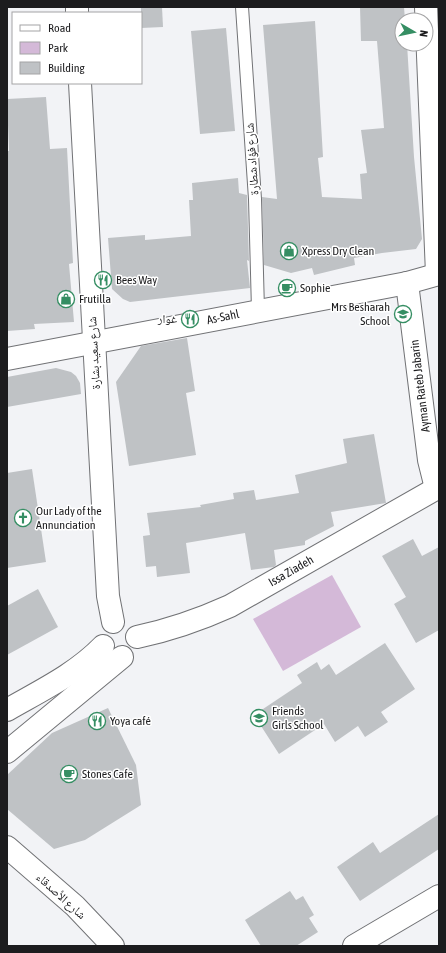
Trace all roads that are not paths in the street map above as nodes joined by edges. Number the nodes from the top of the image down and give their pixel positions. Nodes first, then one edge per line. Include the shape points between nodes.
1 (242, 7) edge
2 (426, 7) edge
3 (80, 84) edge
4 (438, 274) edge
5 (408, 283) junction
6 (258, 310) junction
7 (93, 344) junction
8 (7, 360) edge
9 (438, 487) edge
10 (113, 622) junction
11 (136, 636) junction
12 (103, 646) junction
13 (122, 657) junction
14 (7, 710) edge
15 (7, 752) edge
16 (7, 848) edge
17 (439, 896) edge
18 (113, 946) edge
19 (354, 946) edge

1 - 6 lane, شارع فؤاد شطارة via 255,205
2 - 4 street
3 - 7 street, شارع سعيد بشارة
4 - 5 street, As-Sahl
5 - 6 street, As-Sahl
5 - 9 street, Ayman Rateb Jabarin via 429,460
6 - 7 street, As-Sahl
7 - 8 street, As-Sahl
7 - 10 street, شارع سعيد بشارة via 108,596
9 - 11 street, Issa Ziadeh via 230,606 176,628
10 - 11 street via 125,622 130,625
10 - 12 street via 104,630
11 - 13 street via 137,641 132,651
12 - 13 street via 111,654
12 - 14 street via 91,658 53,684
13 - 15 street
16 - 18 street, شارع الأصدقاء via 75,906
17 - 19 street

